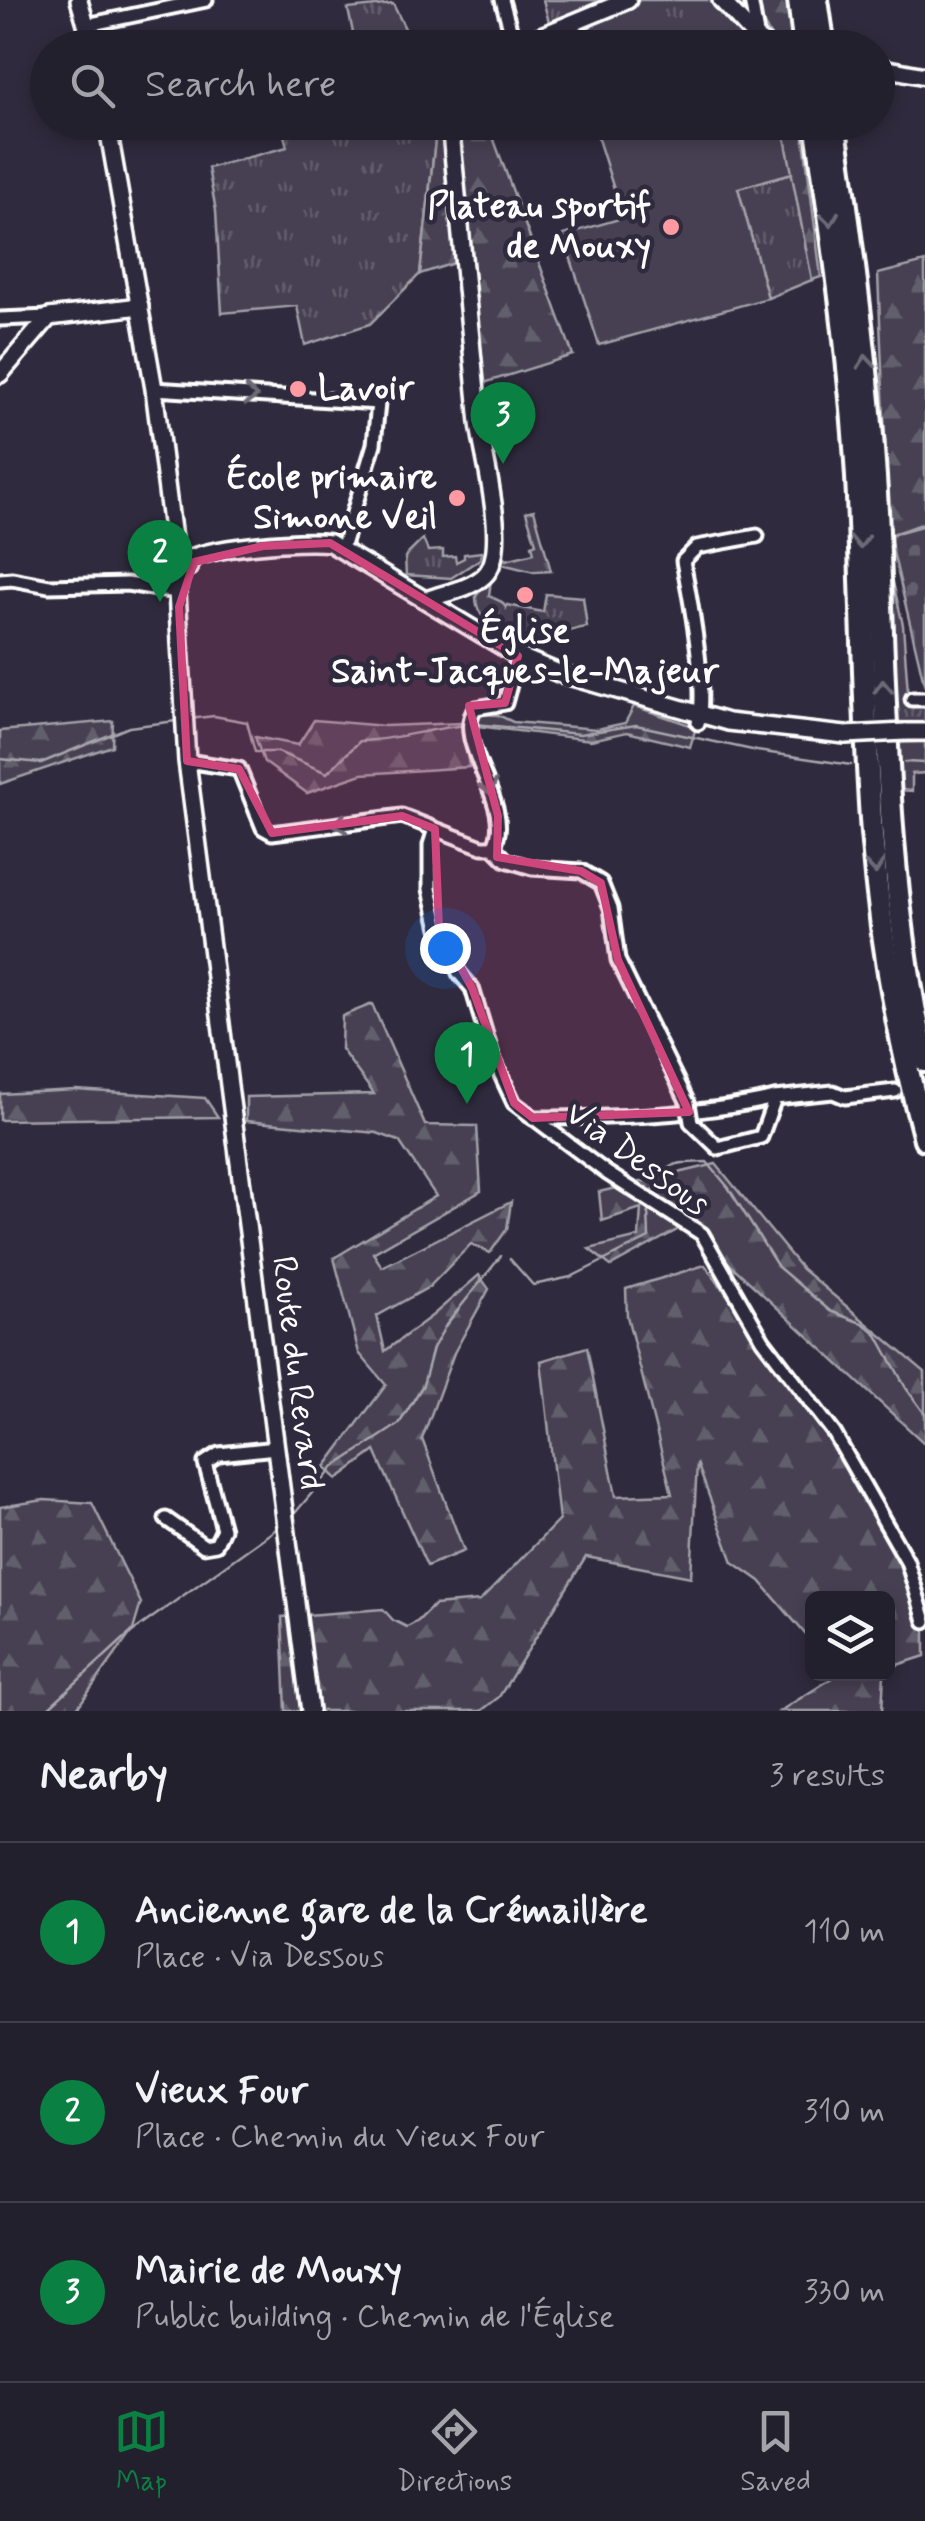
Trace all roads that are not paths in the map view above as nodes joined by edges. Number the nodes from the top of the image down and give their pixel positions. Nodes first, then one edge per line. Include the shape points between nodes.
1 (79, 0) edge
2 (206, 0) edge
3 (502, 0) edge
4 (628, 0) edge
5 (721, 0) edge
6 (751, 0) edge
7 (799, 0) edge
8 (818, 0) edge
9 (87, 25) junction
10 (88, 30) edge
11 (510, 30) edge
12 (555, 30) edge
13 (751, 30) edge
14 (761, 30) edge
15 (803, 30) edge
16 (822, 30) edge
17 (895, 70) edge
18 (925, 76) edge
19 (111, 140) edge
20 (452, 140) edge
21 (818, 140) edge
22 (837, 140) edge
23 (140, 306) junction
24 (49, 317) junction
25 (0, 319) edge
26 (0, 374) edge
27 (154, 389) junction
28 (757, 536) dead end
29 (342, 548) junction
30 (186, 564) junction
31 (6, 580) edge
32 (178, 600) junction
33 (426, 600) junction
34 (518, 656) junction
35 (699, 719) junction
36 (925, 732) edge
37 (187, 761) junction
38 (435, 829) junction
39 (493, 847) junction
40 (925, 1061) edge
41 (895, 1091) dead end
42 (775, 1098) junction
43 (533, 1118) junction
44 (925, 1139) edge
45 (276, 1448) junction
46 (166, 1520) dead end
47 (925, 1621) edge
48 (310, 1711) edge

1 - 9 main road
2 - 9 street
3 - 11 street
4 - 12 main road
5 - 13 main road
6 - 14 street
7 - 15 highway
8 - 16 highway
9 - 10 main road
17 - 18 main road
19 - 23 main road
20 - 33 main road via 496,558 477,581
21 -> 44 highway via 853,413 875,867 890,978
40 -> 22 highway via 895,883 871,421
23 - 24 main road
23 - 27 main road
24 - 25 street
24 - 26 main road
27 -> 29 street via 378,402 374,444
27 - 30 main road via 174,546
28 - 35 street via 697,547 683,561
29 - 30 main road via 304,542 206,554
29 - 33 main road
30 - 32 main road, Route du Revard
31 - 32 street via 127,584
32 - 37 main road, Route du Revard
33 - 34 main road
34 - 35 main road
34 -> 39 street via 505,703 481,706 470,721 498,816
35 - 36 main road, bridge via 845,734
38 -> 37 street via 402,816 272,833 263,828 238,769
37 - 45 main road, Route du Revard via 220,935 224,1043
38 - 39 street
38 - 43 street, Via Dessous via 430,889 439,928 472,988 514,1103
39 - 42 street, bridge via 506,860 581,871 601,883 618,960 688,1104 690,1122 718,1148 761,1137
41 - 42 street
42 - 43 street via 652,1115
43 - 47 street, Via Dessous via 702,1234 764,1340 834,1433 908,1561
45 - 46 street via 218,1454 206,1462 223,1529 216,1544 204,1546
45 - 48 main road, Route du Revard

